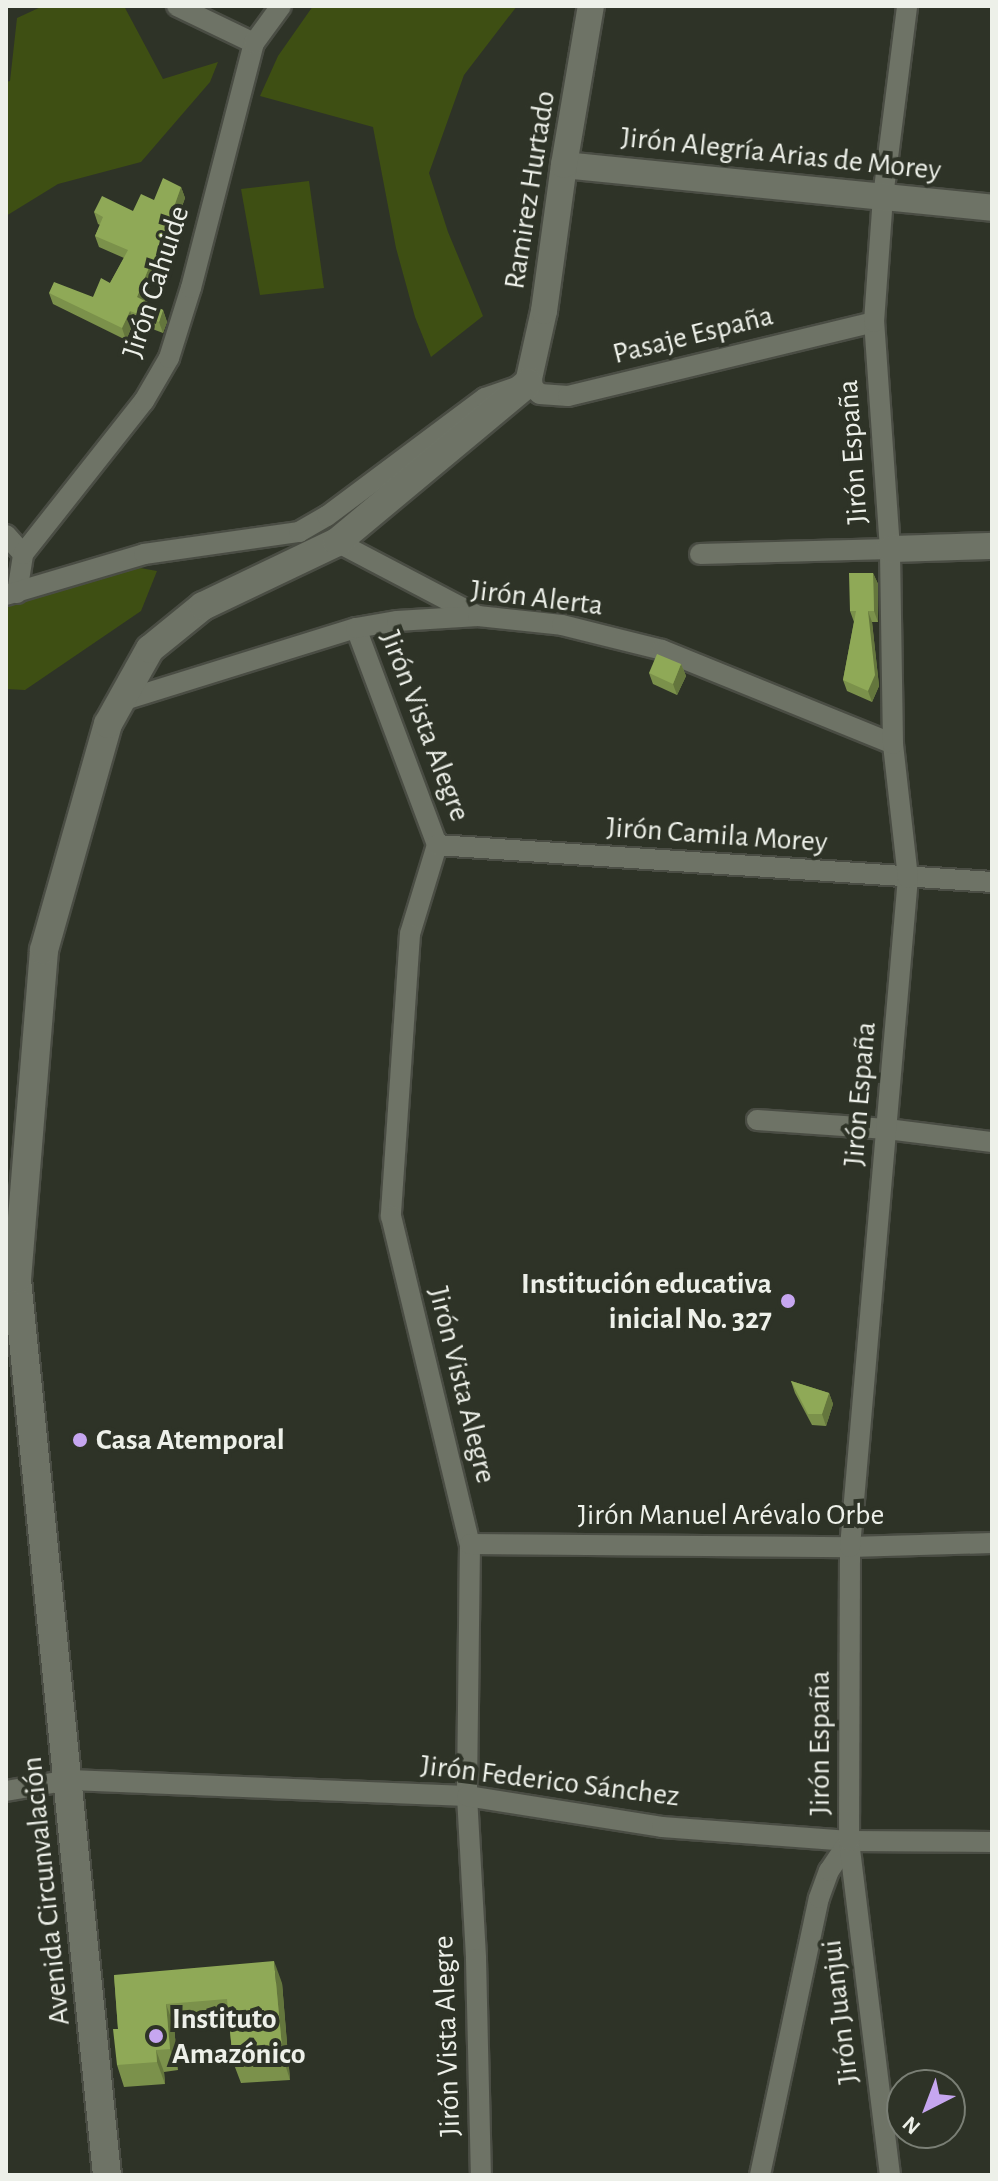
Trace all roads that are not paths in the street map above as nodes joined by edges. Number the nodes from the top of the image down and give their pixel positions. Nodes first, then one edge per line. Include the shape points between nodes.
1 (177, 6) edge
2 (281, 6) edge
3 (591, 6) edge
4 (907, 6) edge
5 (254, 43) junction
6 (564, 165) junction
7 (883, 197) junction
8 (992, 208) edge
9 (874, 322) junction
10 (528, 383) junction
11 (6, 535) edge
12 (337, 542) junction
13 (992, 546) edge
14 (890, 549) junction
15 (23, 554) junction
16 (700, 554) dead end
17 (11, 594) edge
18 (478, 616) junction
19 (356, 628) junction
20 (118, 702) junction
21 (893, 744) junction
22 (437, 845) junction
23 (908, 878) junction
24 (992, 882) edge
25 (757, 1120) dead end
26 (887, 1129) junction
27 (992, 1142) edge
28 (992, 1543) edge
29 (470, 1544) junction
30 (850, 1547) junction
31 (70, 1780) junction
32 (6, 1791) edge
33 (467, 1796) junction
34 (849, 1841) junction
35 (992, 1842) edge
36 (107, 2175) edge
37 (481, 2175) edge
38 (760, 2175) edge
39 (890, 2175) edge

1 - 5 street
2 - 5 street, Jirón Cahuide
3 - 6 street, Ramirez Hurtado
4 - 7 street, Jirón España
5 - 15 street, Jirón Cahuide via 169,358 144,401
6 - 7 street, Jirón Alegría Arias de Morey
6 - 10 street, Ramirez Hurtado via 544,311
7 - 8 street, Jirón Alegría Arias de Morey
7 - 9 street, Jirón España
9 - 10 street, Pasaje España via 568,396 540,394
9 - 14 street, Jirón España
10 - 12 main road, Avenida Circunvalación
10 - 17 street via 485,398 299,532 144,554
11 - 15 street
12 - 18 street, Jirón Vista Alegre
12 - 20 main road, Avenida Circunvalación via 203,606 150,649
13 - 14 street
14 - 16 street
14 - 21 street, Jirón España
15 - 17 street, Jirón Cahuide
18 - 19 street, Jirón Alerta
18 - 21 street, Jirón Alerta via 562,625 662,650
19 - 20 street, Jirón Alerta
19 - 22 street, Jirón Vista Alegre
20 - 31 main road, Avenida Circunvalación via 44,950 17,1279
21 - 23 street, Jirón España
22 - 23 street, Jirón Camila Morey
22 - 29 street, Jirón Vista Alegre via 410,934 391,1216
23 - 24 street, Jirón Camila Morey
23 - 26 street, Jirón España
25 - 26 street
26 - 27 street
26 - 30 street, Jirón España
28 - 30 street, Jirón Manuel Arévalo Orbe
29 - 30 street, Jirón Manuel Arévalo Orbe
29 - 33 street, Jirón Vista Alegre
30 - 34 street, Jirón España
31 - 32 street, Jirón Federico Sánchez
31 - 33 street, Jirón Federico Sánchez
31 - 36 main road, Avenida Circunvalación
33 - 34 street, Jirón Federico Sánchez via 662,1827
33 - 37 street, Jirón Vista Alegre
34 - 35 street, Jirón Federico Sánchez
34 - 38 street, Jirón España via 819,1898
34 - 39 street, Jirón Juanjui

